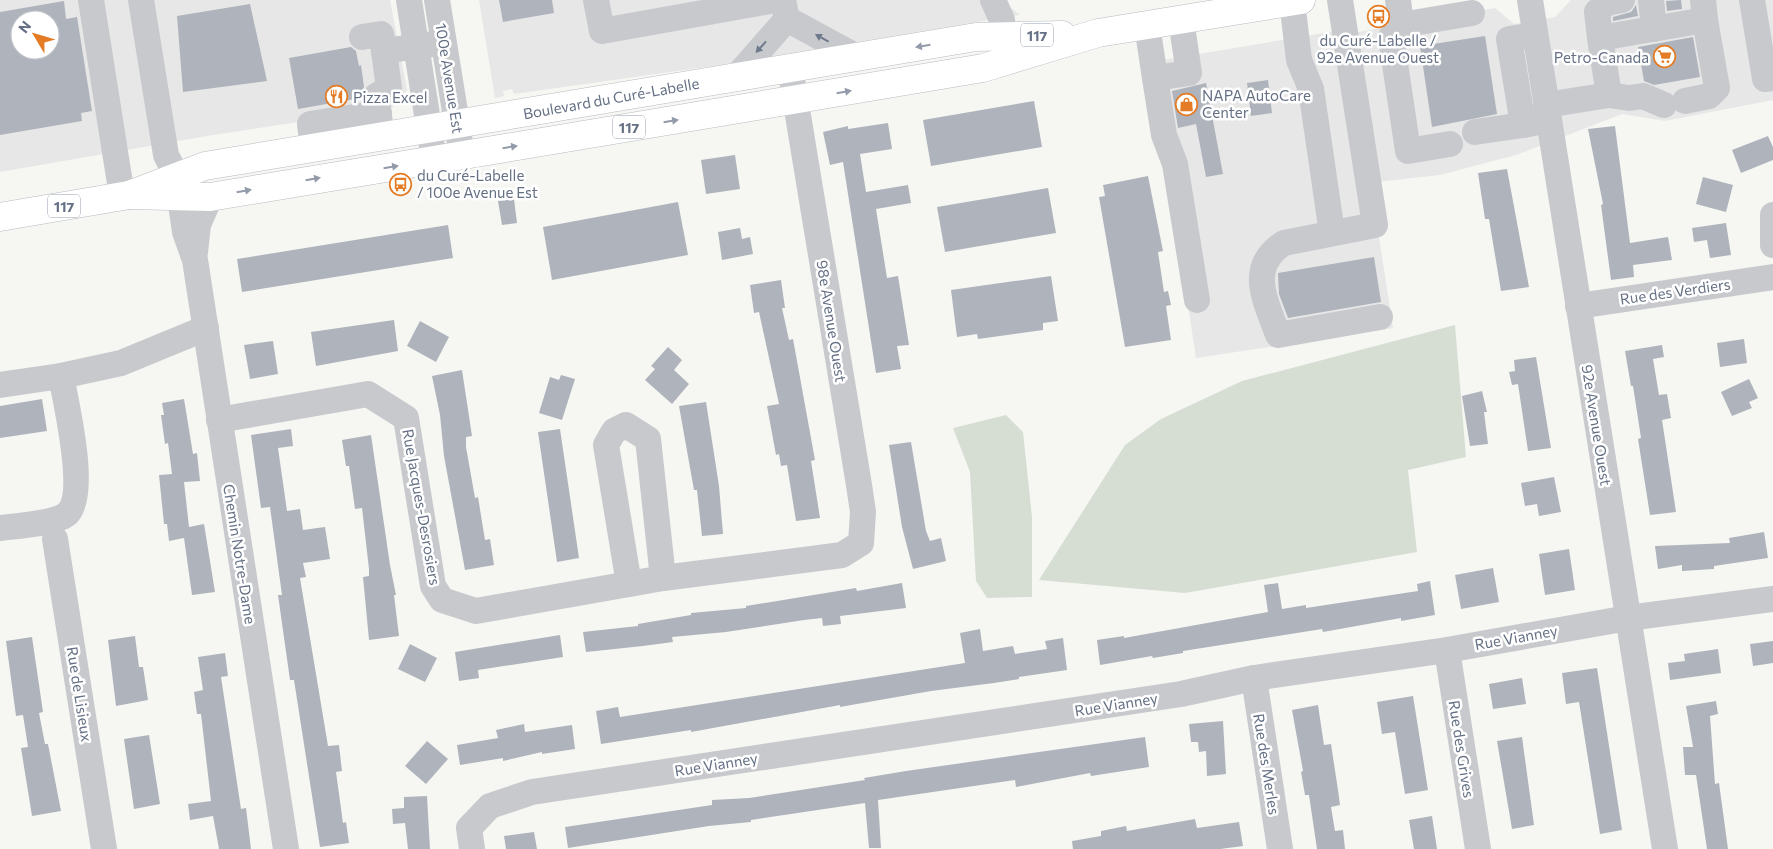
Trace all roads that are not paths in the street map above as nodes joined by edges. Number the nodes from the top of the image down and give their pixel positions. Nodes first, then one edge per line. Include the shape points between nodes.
1 (91, 0) edge
2 (141, 0) edge
3 (409, 0) edge
4 (437, 0) edge
5 (596, 0) edge
6 (993, 0) edge
7 (1340, 0) edge
8 (1530, 0) edge
9 (1618, 0) edge
10 (1622, 0) edge
11 (1651, 0) edge
12 (1752, 0) edge
13 (1297, 1) edge
14 (782, 6) edge
15 (1704, 10) edge
16 (1472, 14) dead end
17 (1181, 20) junction
18 (1147, 25) junction
19 (1391, 26) edge
20 (1654, 29) junction
21 (1535, 34) junction
22 (362, 37) dead end
23 (1600, 38) junction
24 (444, 42) junction
25 (416, 46) junction
26 (1006, 48) junction
27 (384, 51) junction
28 (857, 56) junction
29 (790, 67) junction
30 (737, 76) junction
31 (1155, 78) junction
32 (1773, 78) edge
33 (1610, 95) junction
34 (796, 100) junction
35 (1547, 113) junction
36 (381, 125) junction
37 (457, 125) junction
38 (1522, 125) junction
39 (430, 129) junction
40 (1475, 132) dead end
41 (1450, 144) dead end
42 (462, 155) junction
43 (434, 160) junction
44 (178, 187) junction
45 (125, 195) junction
46 (210, 197) junction
47 (1773, 215) edge
48 (0, 217) edge
49 (1332, 233) junction
50 (1773, 245) edge
51 (195, 260) junction
52 (1773, 277) edge
53 (1197, 300) dead end
54 (1578, 306) junction
55 (1380, 317) dead end
56 (206, 328) junction
57 (61, 376) junction
58 (0, 385) edge
59 (220, 420) junction
60 (0, 528) edge
61 (56, 540) dead end
62 (861, 543) joint
63 (663, 578) junction
64 (629, 584) junction
65 (1773, 598) edge
66 (1628, 618) junction
67 (1447, 650) junction
68 (1254, 678) junction
69 (471, 839) edge
70 (104, 849) edge
71 (286, 849) edge
72 (1280, 849) edge
73 (1478, 849) edge
74 (1665, 849) edge

1 - 45 street
2 - 44 street, Chemin Notre-Dame via 166,154
3 - 25 street
4 - 24 street, 100e Avenue Est
5 - 14 street via 602,31
6 - 26 street via 1002,20
7 - 49 street via 1375,225
8 - 21 street, 92e Avenue Ouest
9 - 10 street
9 - 23 street via 1606,3 1597,12
11 - 20 street
12 - 32 street via 1765,79
13 - 17 main road, Boulevard du Curé-Labelle / 117
13 - 49 street via 1299,60 1311,89
28 -> 14 street
14 -> 30 street
15 - 20 street
15 - 33 street via 1716,88 1708,96 1674,103 1643,96
16 - 19 street
17 - 18 main road, Boulevard du Curé-Labelle / 117
17 - 31 street via 1189,73
18 - 26 main road, Boulevard du Curé-Labelle / 117
18 - 31 street
19 - 41 street via 1408,151
20 - 23 street
21 - 35 street, 92e Avenue Ouest
21 - 38 street via 1509,39
22 - 27 street via 381,34
23 - 33 street
24 - 25 street
24 - 37 street, 100e Avenue Est
25 - 27 street
25 - 39 street
26 -> 28 main road, Boulevard du Curé-Labelle / 117 via 976,37
34 -> 26 main road, Boulevard du Curé-Labelle / 117 via 983,68
27 - 36 street via 389,88 376,96
28 - 29 main road, Boulevard du Curé-Labelle / 117
29 - 30 main road, Boulevard du Curé-Labelle / 117
29 - 34 street
30 - 37 main road, Boulevard du Curé-Labelle / 117
31 - 53 street via 1164,135 1175,164
33 - 35 street
42 -> 34 main road, Boulevard du Curé-Labelle / 117
34 - 62 street, 98e Avenue Ouest via 863,512
35 - 38 street
35 - 54 street, 92e Avenue Ouest
36 - 39 main road, Boulevard du Curé-Labelle / 117
36 - 44 main road, Boulevard du Curé-Labelle / 117 via 313,148 205,166
37 - 39 main road, Boulevard du Curé-Labelle / 117
37 - 42 street, 100e Avenue Est
38 - 40 street
39 - 43 street
42 - 43 main road, Boulevard du Curé-Labelle / 117
46 -> 43 main road, Boulevard du Curé-Labelle / 117
44 - 45 main road, Boulevard du Curé-Labelle / 117
44 - 46 main road, Boulevard du Curé-Labelle / 117
44 - 51 street, Chemin Notre-Dame via 184,232
45 - 48 main road, Boulevard du Curé-Labelle / 117
46 - 51 street, Chemin Notre-Dame via 198,225
47 - 50 street
49 - 55 street via 1284,243 1264,264 1260,272 1278,335
51 - 56 street, Chemin Notre-Dame
52 - 54 street, Rue des Verdiers
54 - 66 street, 92e Avenue Ouest
56 - 57 street via 121,363
56 - 59 street, Chemin Notre-Dame
57 - 58 street
57 - 60 street via 74,449 76,496 68,513 58,519
59 - 64 street, Rue Jacques-Desrosiers via 368,394 406,418 433,586 442,600 476,611
59 - 71 street, Chemin Notre-Dame
61 - 70 street, Rue de Lisieux
62 - 63 street, Rue Jacques-Desrosiers via 842,555
63 - 64 street, Rue Jacques-Desrosiers
63 - 64 street via 648,439 626,424 614,431 606,445
65 - 66 street, Rue Vianney
66 - 67 street, Rue Vianney
66 - 74 street, 92e Avenue Ouest
67 - 68 street, Rue Vianney
67 - 73 street, Rue des Grives
68 - 69 street, Rue Vianney via 1181,694 532,792 490,806
68 - 72 street, Rue des Merles

